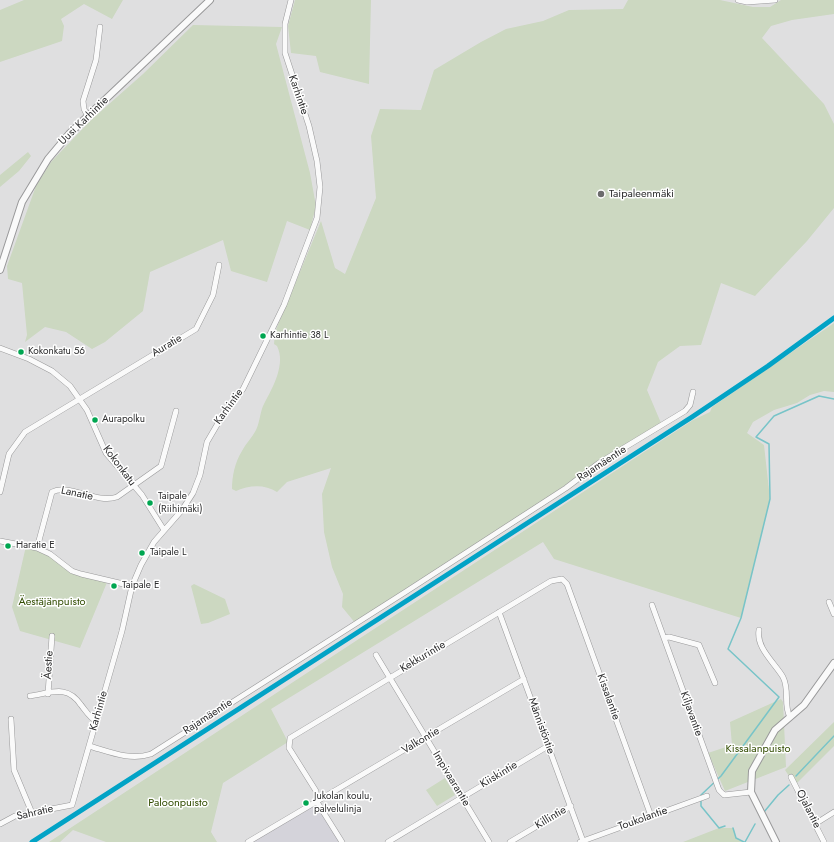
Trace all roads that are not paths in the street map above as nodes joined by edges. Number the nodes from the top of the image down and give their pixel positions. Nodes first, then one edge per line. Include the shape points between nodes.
1 (210, 0) edge
2 (291, 0) edge
3 (738, 0) edge
4 (774, 0) edge
5 (100, 27) dead end
6 (88, 116) junction
7 (219, 264) dead end
8 (0, 270) edge
9 (0, 348) edge
10 (693, 392) dead end
11 (79, 399) junction
12 (176, 411) dead end
13 (134, 486) junction
14 (0, 492) edge
15 (164, 530) junction
16 (0, 541) edge
17 (37, 548) junction
18 (562, 579) joint
19 (132, 586) junction
20 (829, 602) dead end
21 (652, 605) dead end
22 (499, 612) junction
23 (834, 614) edge
24 (759, 630) dead end
25 (52, 636) dead end
26 (664, 638) junction
27 (376, 655) dead end
28 (834, 663) edge
29 (390, 677) junction
30 (524, 679) junction
31 (716, 683) dead end
32 (48, 694) junction
33 (30, 696) dead end
34 (790, 717) junction
35 (12, 719) dead end
36 (96, 721) junction
37 (426, 738) junction
38 (89, 746) junction
39 (548, 746) junction
40 (791, 777) dead end
41 (751, 792) junction
42 (707, 796) dead end
43 (462, 797) junction
44 (317, 802) junction
45 (72, 805) joint
46 (570, 806) junction
47 (834, 812) edge
48 (32, 813) junction
49 (651, 816) junction
50 (0, 824) edge
51 (815, 824) junction
52 (581, 841) edge
53 (248, 842) edge
54 (342, 842) edge
55 (388, 842) edge
56 (489, 842) edge
57 (510, 842) edge
58 (776, 842) edge
59 (824, 842) edge

1 - 6 street, Uusi Karhintie
2 - 15 street, Karhintie via 285,24 285,53 309,126 317,161 320,186 317,218 284,305 243,389 207,442 193,493
3 - 4 street
5 - 6 street via 96,60 83,101
6 - 8 street, Uusi Karhintie via 55,150 32,183 22,202
7 - 11 street, Auratie via 213,295 196,329
9 - 11 street, Kokonkatu via 30,359 52,371 70,386
10 - 38 street, Rajamäentie via 690,405 685,411 599,463 566,488 466,553 151,754 141,758 127,757
11 - 13 street, Kokonkatu via 87,410 106,453
11 - 14 street via 25,432 6,464
12 - 13 street via 161,466
13 - 15 street, Kokonkatu
13 - 17 street, Lanatie via 108,500 60,489 52,492
15 - 19 street, Karhintie via 147,553
16 - 17 street
17 - 19 street via 50,554 72,571
18 - 22 street, Kekkurintie via 551,581
18 - 49 street, Kissalantie via 567,584
19 - 36 street, Karhintie
20 - 23 street
21 - 26 street, Kiljavantie
22 - 29 street, Kekkurintie
22 - 30 street, Männistöntie
24 - 34 street via 760,644 784,682
25 - 32 street, Äestie
26 - 31 street via 699,645
26 - 41 street, Kiljavantie via 719,790 724,794
27 - 29 street, Impivaarantie
28 - 34 street via 804,705
29 - 37 street, Impivaarantie
29 - 44 street, Kekkurintie via 293,735 288,742 289,748 316,791
30 - 37 street, Valkontie
30 - 39 street, Männistöntie
32 - 33 street, Äestie
32 - 36 street, Äestie via 70,692
34 - 41 street via 775,730 752,771
35 - 48 street via 14,770
36 - 38 street, Karhintie
37 - 43 street, Impivaarantie
37 - 44 street, Valkontie
38 - 45 street, Karhintie
39 - 43 street, Kiiskintie
39 - 46 street, Männistöntie
40 - 51 street, Ojalantie
41 - 58 street
42 - 49 street, Toukolantie
43 - 55 street, Kiiskintie
43 - 56 street, Impivaarantie
44 - 53 street, Valkontie
44 - 54 street
45 - 48 street, Sahratie
46 - 52 street, Männistöntie
46 - 57 street, Killintie
47 - 51 street
48 - 50 street, Sahratie via 15,816
49 - 52 street, Toukolantie
51 - 59 street, Ojalantie

